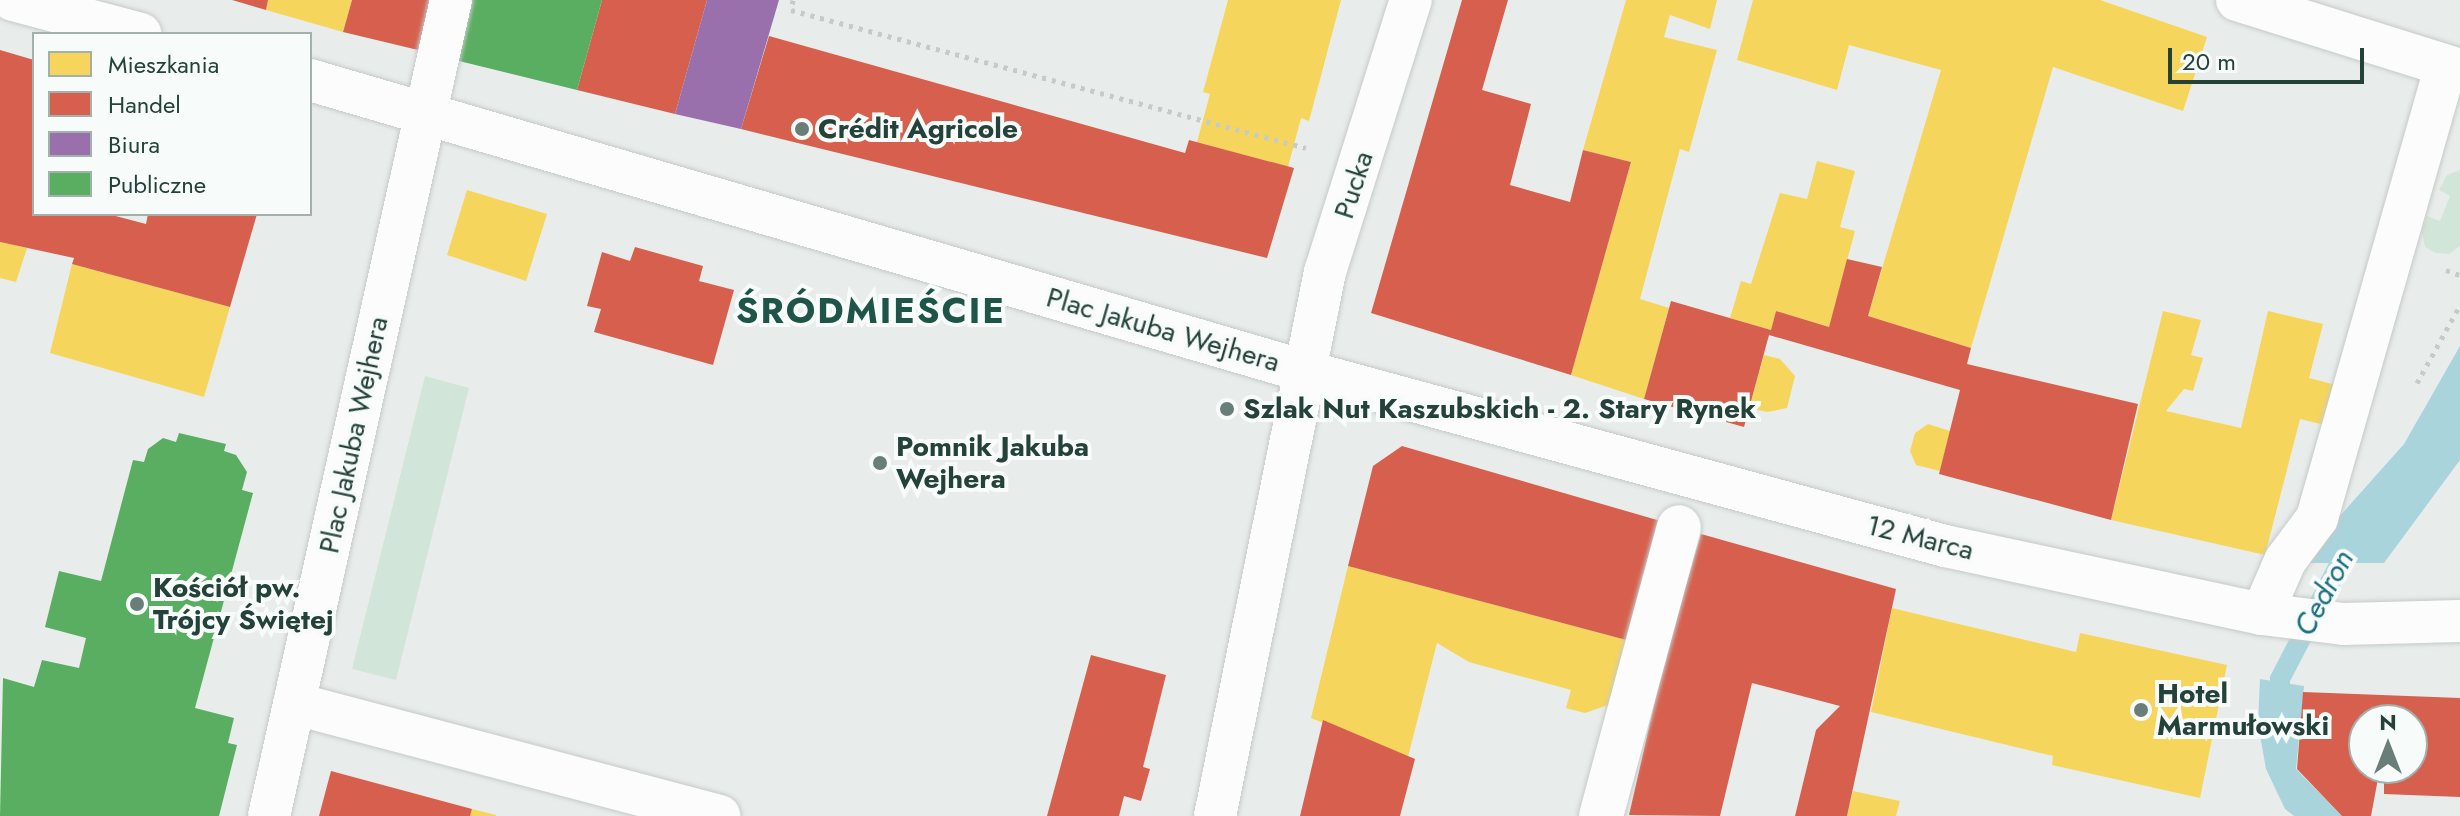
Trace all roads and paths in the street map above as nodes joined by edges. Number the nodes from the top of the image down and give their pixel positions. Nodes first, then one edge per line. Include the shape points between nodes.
1 (13, 0) edge
2 (451, 0) edge
3 (793, 0) edge
4 (1411, 0) edge
5 (2237, 0) edge
6 (133, 32) edge
7 (2453, 68) edge
8 (326, 84) edge
9 (423, 113) junction
10 (1361, 163) junction
11 (1304, 371) junction
12 (1390, 396) joint
13 (1692, 478) junction
14 (1679, 527) joint
15 (2262, 614) junction
16 (2460, 621) edge
17 (296, 704) junction
18 (269, 816) edge
19 (719, 816) edge
20 (1215, 816) edge
21 (1601, 816) edge

1 - 6 street
2 - 9 street, Plac Jakuba Wejhera
3 - 10 path via 791,10
4 - 10 street, Pucka
5 - 7 street
7 - 15 street via 2317,518 2285,561
8 - 9 street, Plac Jakuba Wejhera
9 - 11 street, Plac Jakuba Wejhera
9 - 17 street, Plac Jakuba Wejhera
10 - 11 street, Pucka via 1325,272
11 - 12 street, Plac Jakuba Wejhera
11 - 20 street, Plac Jakuba Wejhera
12 - 13 street, 12 Marca
13 - 14 street
13 - 15 street, 12 Marca via 1945,546
14 - 21 street
15 - 16 street, 12 Marca via 2343,624
17 - 18 street, Plac Jakuba Wejhera
17 - 19 street

